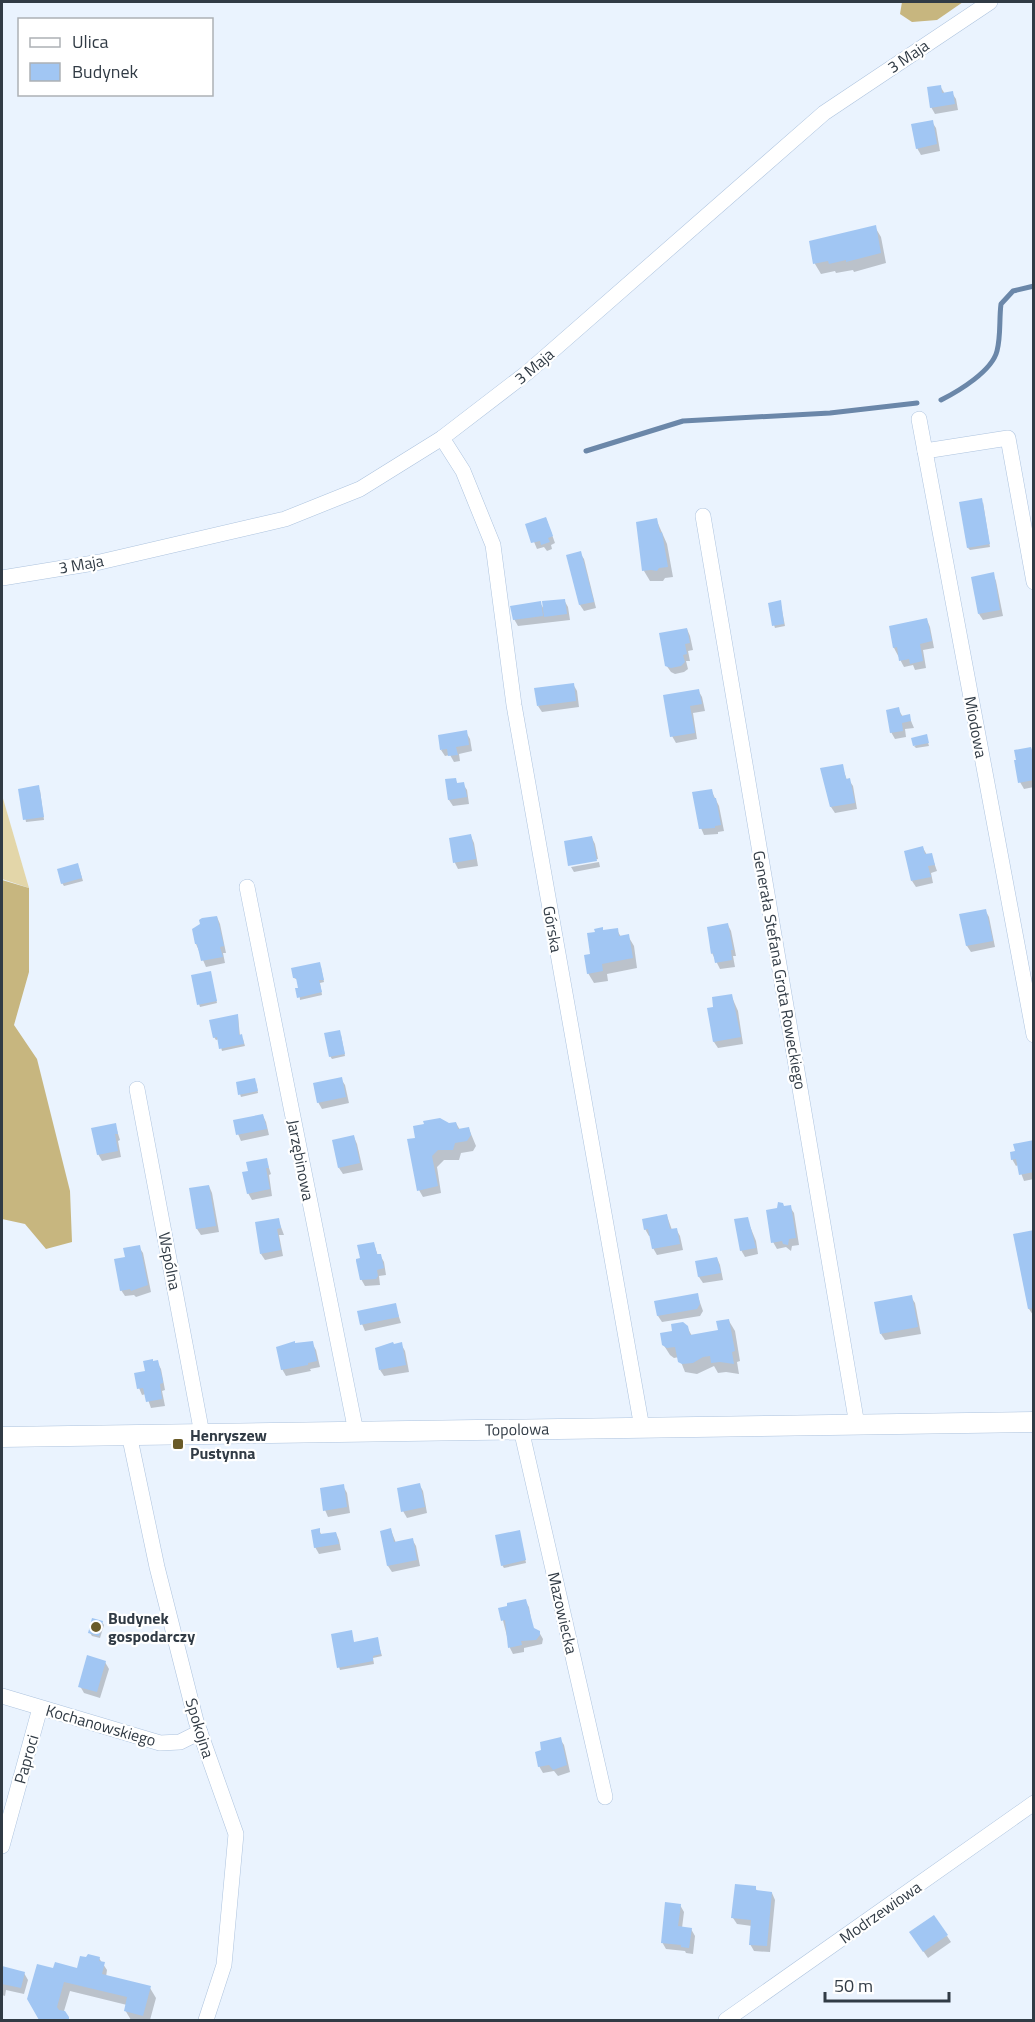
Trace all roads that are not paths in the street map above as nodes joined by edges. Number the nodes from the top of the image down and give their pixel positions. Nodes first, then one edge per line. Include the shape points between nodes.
1 (990, 2) edge
2 (919, 419) dead end
3 (442, 438) junction
4 (925, 451) junction
5 (703, 516) dead end
6 (2, 578) edge
7 (1034, 582) edge
8 (247, 887) dead end
9 (1034, 1035) edge
10 (137, 1089) dead end
11 (1034, 1422) edge
12 (857, 1425) junction
13 (642, 1428) junction
14 (521, 1429) junction
15 (356, 1432) junction
16 (129, 1434) junction
17 (202, 1434) junction
18 (2, 1437) edge
19 (2, 1696) edge
20 (40, 1707) junction
21 (200, 1732) junction
22 (605, 1797) dead end
23 (1034, 1803) edge
24 (2, 1846) edge
25 (206, 2020) edge
26 (726, 2020) edge

1 - 3 street, 3 Maja via 824,113 528,372
2 - 4 street, Miodowa
3 - 6 street, 3 Maja via 360,489 285,519 100,562
3 - 13 street, Górska via 463,471 493,545 516,717
4 - 7 street via 1008,438
4 - 9 street, Miodowa
5 - 12 street, Generała Stefana Grota Roweckiego
8 - 15 street, Jarzębinowa
10 - 17 street, Wspólna
11 - 12 street, Topolowa
12 - 13 street, Topolowa
13 - 14 street, Topolowa
14 - 15 street, Topolowa
14 - 22 street, Mazowiecka
15 - 17 street, Topolowa
16 - 17 street, Topolowa
16 - 18 street, Topolowa
16 - 21 street, Spokojna via 157,1568
19 - 20 street, Kochanowskiego
20 - 21 street, Kochanowskiego via 160,1743 180,1742
20 - 24 street, Paproci
21 - 25 street, Spokojna via 236,1834 224,1965
23 - 26 street, Modrzewiowa

